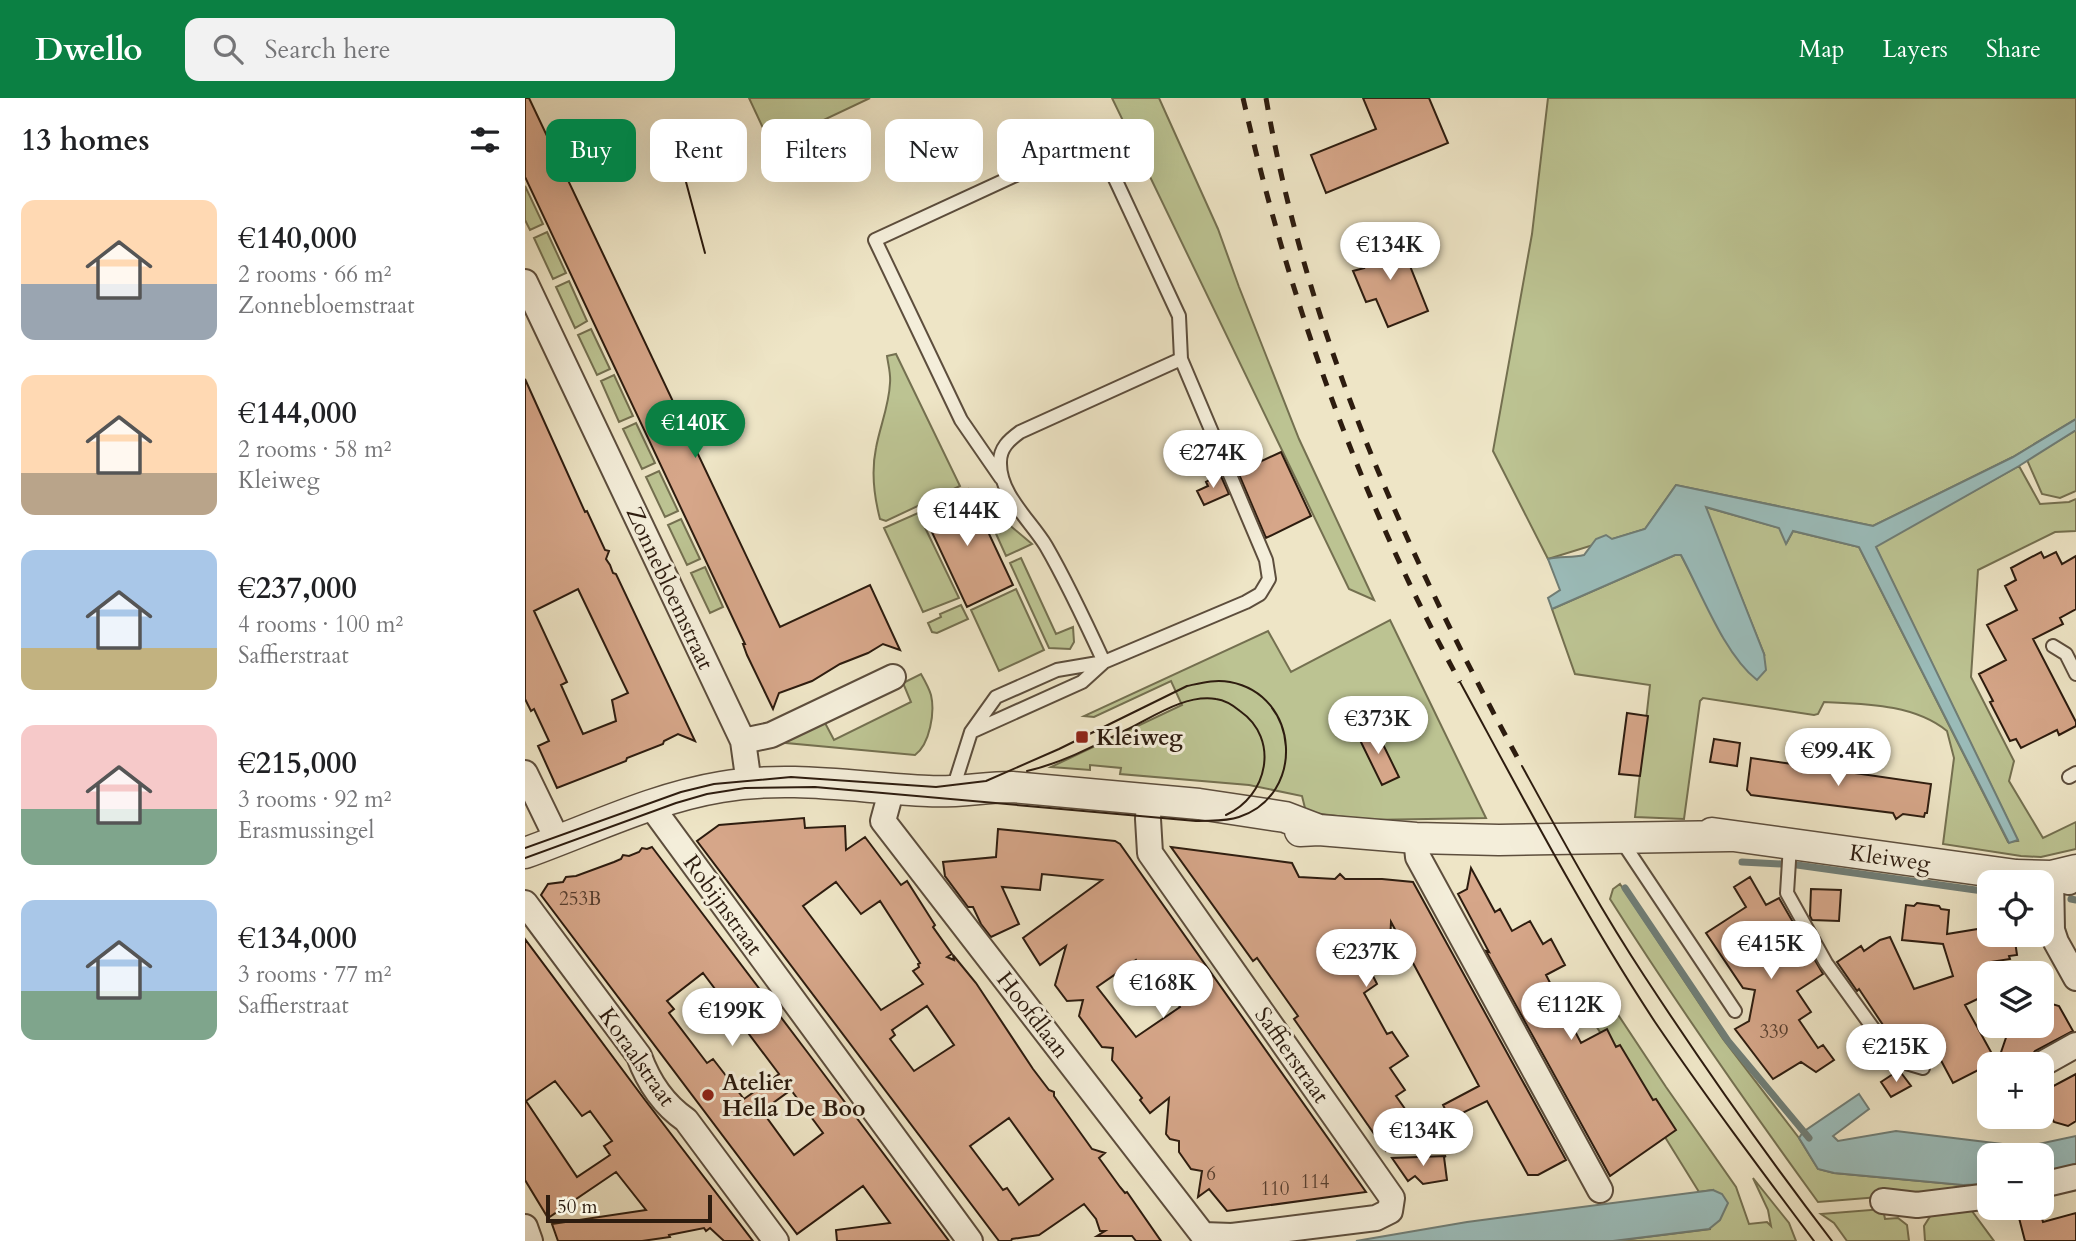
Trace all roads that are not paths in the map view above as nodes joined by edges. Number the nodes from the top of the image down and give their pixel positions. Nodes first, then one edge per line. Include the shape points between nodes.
1 (525, 282) edge
2 (1181, 359) junction
3 (1005, 484) junction
4 (2053, 646) dead end
5 (1104, 662) junction
6 (2076, 674) edge
7 (893, 677) dead end
8 (971, 733) junction
9 (743, 741) junction
10 (525, 773) edge
11 (749, 784) junction
12 (892, 789) junction
13 (952, 792) junction
14 (652, 806) junction
15 (1149, 809) junction
16 (1730, 836) junction
17 (1619, 837) junction
18 (1416, 838) junction
19 (558, 841) junction
20 (1790, 844) junction
21 (525, 853) edge
22 (2068, 877) edge
23 (525, 903) edge
24 (2076, 978) edge
25 (1735, 1011) dead end
26 (2076, 1045) edge
27 (2054, 1057) edge
28 (1923, 1068) dead end
29 (2076, 1177) edge
30 (2054, 1182) edge
31 (1600, 1189) dead end
32 (1392, 1198) joint
33 (1977, 1198) edge
34 (1883, 1201) dead end
35 (525, 1227) edge
36 (530, 1241) edge
37 (776, 1241) edge
38 (969, 1241) edge

1 - 9 street, Zonnebloemstraat
2 - 3 lane via 1008,440 1000,463
2 - 3 lane via 1179,316 1096,138 875,240 961,420
2 - 5 lane via 1266,560 1269,579 1259,594 1246,602
3 - 5 lane via 1045,544
4 - 6 lane via 2066,654
5 - 8 lane via 1082,682
5 - 8 lane via 1058,670 996,697
7 - 9 street via 771,734
8 - 13 lane
9 - 11 street, Zonnebloemstraat
10 - 19 street
11 - 12 street, Kleiweg via 785,780
11 - 14 street, Kleiweg
12 - 13 street, Kleiweg
12 - 32 street, Hoofdlaan via 883,821 1203,1235 1232,1236 1376,1218 1390,1212
13 - 15 street, Kleiweg via 984,804
14 - 19 street, Kleiweg
14 - 38 street, Robijnstraat
15 - 18 street, Kleiweg via 1280,832 1319,830
15 - 32 street, Saffierstraat via 1150,853
16 - 17 street, Kleiweg
16 - 18 street, Kleiweg via 1601,824 1484,827
16 - 20 street, Kleiweg
17 - 18 street, Kleiweg
17 - 25 lane
18 - 31 street via 1418,857
19 - 21 street, Kleiweg
20 - 22 street, Kleiweg
20 - 28 lane via 1787,893 1826,963 1896,1060
22 - 24 street via 2053,930
23 - 37 street, Koraalstraat via 639,1056 646,1075 671,1109 686,1120
26 - 27 street
29 - 30 street
33 - 34 street via 1917,1205
35 - 36 street

